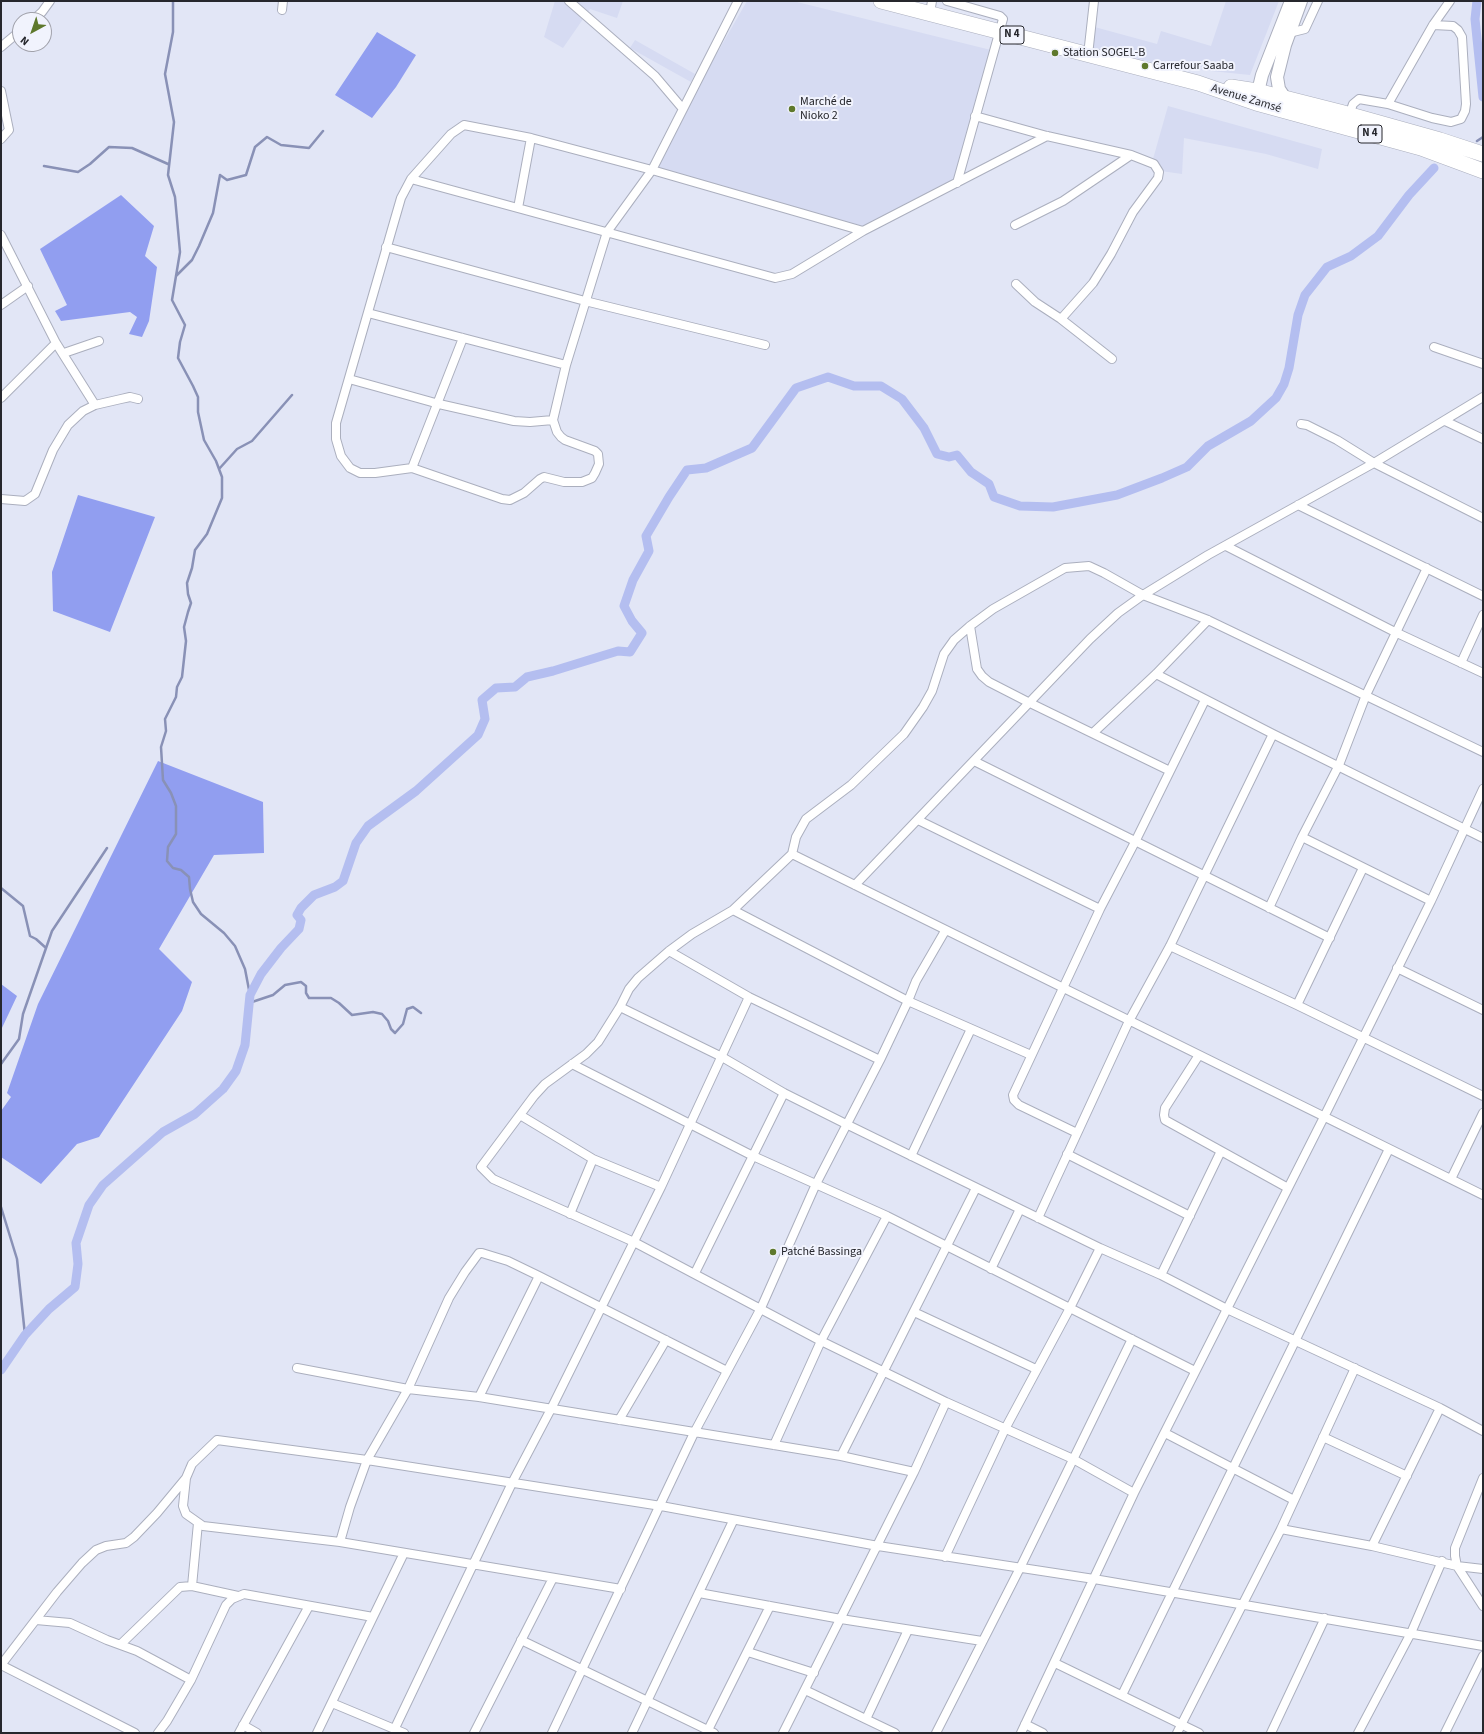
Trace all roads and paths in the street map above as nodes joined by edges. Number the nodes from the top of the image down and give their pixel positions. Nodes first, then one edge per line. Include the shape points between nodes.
1 (50, 1) edge
2 (283, 1) edge
3 (569, 1) edge
4 (738, 1) edge
5 (881, 1) edge
6 (947, 1) edge
7 (1094, 1) edge
8 (1291, 1) edge
9 (1301, 1) edge
10 (1318, 1) edge
11 (1450, 1) edge
12 (931, 7) edge
13 (282, 10) dead end
14 (42, 12) edge
15 (1433, 26) junction
16 (1000, 32) junction
17 (1290, 33) junction
18 (12, 38) edge
19 (1, 47) edge
20 (1088, 55) junction
21 (1, 91) edge
22 (1257, 97) junction
23 (1285, 98) junction
24 (1388, 104) junction
25 (683, 109) junction
26 (1349, 115) junction
27 (975, 116) junction
28 (1047, 136) junction
29 (531, 138) junction
30 (1, 139) edge
31 (1483, 154) edge
32 (1131, 155) junction
33 (652, 170) junction
34 (1483, 170) edge
35 (411, 179) junction
36 (957, 183) junction
37 (518, 208) junction
38 (1015, 225) dead end
39 (863, 231) junction
40 (607, 232) junction
41 (1, 234) edge
42 (386, 247) junction
43 (1016, 284) dead end
44 (28, 286) junction
45 (586, 301) junction
46 (1, 305) edge
47 (368, 313) junction
48 (1062, 319) junction
49 (463, 338) junction
50 (100, 341) dead end
51 (56, 343) junction
52 (764, 345) dead end
53 (1434, 347) dead end
54 (64, 353) junction
55 (1112, 359) dead end
56 (1483, 364) edge
57 (566, 365) junction
58 (349, 379) junction
59 (1, 398) edge
60 (1483, 398) edge
61 (138, 399) dead end
62 (439, 404) junction
63 (95, 405) junction
64 (553, 420) junction
65 (1445, 421) junction
66 (1301, 424) dead end
67 (1483, 439) edge
68 (1374, 463) junction
69 (412, 468) junction
70 (1, 499) edge
71 (1298, 504) junction
72 (1483, 518) edge
73 (1226, 546) junction
74 (1427, 568) junction
75 (1143, 595) junction
76 (1483, 596) edge
77 (1483, 615) edge
78 (1208, 620) junction
79 (970, 626) junction
80 (1395, 632) junction
81 (1461, 663) junction
82 (1483, 673) edge
83 (1156, 674) junction
84 (1366, 696) junction
85 (1205, 700) junction
86 (1028, 702) junction
87 (1093, 733) junction
88 (1273, 734) junction
89 (1483, 752) edge
90 (974, 761) junction
91 (1339, 766) junction
92 (1170, 771) junction
93 (1483, 789) edge
94 (918, 820) junction
95 (1464, 829) junction
96 (1302, 837) junction
97 (1483, 838) edge
98 (1135, 842) junction
99 (792, 854) junction
100 (1363, 868) junction
101 (1204, 877) junction
102 (855, 885) junction
103 (1431, 901) junction
104 (1269, 908) junction
105 (733, 910) junction
106 (1100, 910) junction
107 (945, 931) junction
108 (1330, 938) junction
109 (1170, 946) junction
110 (669, 951) junction
111 (1397, 968) junction
112 (1064, 989) junction
113 (749, 997) junction
114 (908, 1001) junction
115 (1297, 1005) junction
116 (620, 1007) junction
117 (1483, 1010) edge
118 (1129, 1021) junction
119 (971, 1029) junction
120 (1363, 1036) junction
121 (1031, 1055) junction
122 (1198, 1055) junction
123 (722, 1057) junction
124 (880, 1060) junction
125 (572, 1064) junction
126 (784, 1093) junction
127 (1483, 1096) edge
128 (1483, 1113) edge
129 (520, 1115) junction
130 (1324, 1117) junction
131 (690, 1124) junction
132 (846, 1124) junction
133 (1077, 1133) junction
134 (1390, 1149) junction
135 (1221, 1152) junction
136 (1067, 1154) junction
137 (753, 1156) junction
138 (912, 1156) junction
139 (593, 1159) junction
140 (1451, 1179) junction
141 (816, 1184) junction
142 (661, 1187) junction
143 (976, 1188) junction
144 (1288, 1188) junction
145 (1483, 1195) edge
146 (1020, 1209) junction
147 (570, 1214) junction
148 (886, 1216) junction
149 (1190, 1216) junction
150 (1038, 1218) junction
151 (634, 1242) junction
152 (948, 1247) junction
153 (1100, 1248) junction
154 (991, 1268) junction
155 (695, 1274) junction
156 (1161, 1275) junction
157 (538, 1276) junction
158 (602, 1307) junction
159 (761, 1308) junction
160 (1070, 1308) junction
161 (1226, 1308) junction
162 (914, 1312) junction
163 (1132, 1339) junction
164 (666, 1340) junction
165 (1296, 1340) junction
166 (821, 1341) junction
167 (297, 1368) dead end
168 (1354, 1368) junction
169 (1036, 1369) junction
170 (727, 1371) junction
171 (884, 1371) junction
172 (1196, 1371) junction
173 (408, 1389) junction
174 (479, 1397) junction
175 (946, 1402) junction
176 (1440, 1408) junction
177 (551, 1409) junction
178 (619, 1420) junction
179 (1004, 1429) junction
180 (1483, 1431) edge
181 (1165, 1432) junction
182 (694, 1433) junction
183 (1323, 1437) junction
184 (774, 1445) junction
185 (841, 1456) junction
186 (1073, 1459) junction
187 (367, 1460) junction
188 (1233, 1467) junction
189 (914, 1472) junction
190 (1408, 1476) junction
191 (186, 1478) junction
192 (1483, 1478) edge
193 (512, 1483) junction
194 (1134, 1493) junction
195 (1294, 1500) junction
196 (661, 1506) junction
197 (733, 1521) junction
198 (198, 1523) junction
199 (1281, 1529) junction
200 (340, 1542) junction
201 (878, 1546) junction
202 (1372, 1546) junction
203 (404, 1553) junction
204 (945, 1557) junction
205 (1442, 1561) junction
206 (474, 1564) junction
207 (1457, 1566) junction
208 (1020, 1568) junction
209 (1483, 1569) edge
210 (553, 1578) junction
211 (1094, 1579) junction
212 (192, 1586) junction
213 (621, 1589) junction
214 (1173, 1592) junction
215 (699, 1593) junction
216 (238, 1596) junction
217 (1243, 1604) junction
218 (309, 1606) junction
219 (770, 1606) junction
220 (1483, 1606) edge
221 (373, 1617) junction
222 (1325, 1618) junction
223 (841, 1619) junction
224 (36, 1620) junction
225 (908, 1630) junction
226 (1411, 1633) junction
227 (521, 1640) junction
228 (982, 1641) junction
229 (121, 1644) junction
230 (1483, 1646) edge
231 (748, 1652) junction
232 (1483, 1656) edge
233 (1056, 1663) junction
234 (1, 1665) edge
235 (583, 1670) junction
236 (814, 1673) junction
237 (191, 1680) junction
238 (805, 1690) junction
239 (1122, 1695) junction
240 (647, 1701) junction
241 (332, 1703) junction
242 (866, 1719) junction
243 (1026, 1724) junction
244 (1182, 1724) junction
245 (243, 1725) junction
246 (395, 1728) junction
247 (711, 1732) edge
248 (1360, 1732) edge
249 (136, 1733) edge
250 (158, 1733) edge
251 (239, 1733) edge
252 (257, 1733) edge
253 (317, 1733) edge
254 (404, 1733) edge
255 (474, 1733) edge
256 (552, 1733) edge
257 (632, 1733) edge
258 (783, 1733) edge
259 (895, 1733) edge
260 (936, 1733) edge
261 (1022, 1733) edge
262 (1043, 1733) edge
263 (1178, 1733) edge
264 (1199, 1733) edge
265 (1271, 1733) edge
266 (1445, 1733) edge

1 - 14 street
2 - 13 street
3 - 25 street via 655,76
4 - 25 street
5 - 12 highway, N 4
6 - 16 street via 1000,16 1003,19
7 - 20 street
8 - 22 street via 1262,75
9 - 17 street
10 - 17 street via 1305,29
11 - 15 street
12 - 16 highway, N 4
15 - 24 street
15 - 24 street via 1452,26 1462,37 1466,104 1461,119 1451,122
16 - 20 highway, N 4
16 - 27 street
17 - 23 street via 1277,77 1279,89
18 - 19 street
20 - 22 highway, Avenue Zamsé / N 4
21 - 30 street via 9,130
22 - 23 highway, Avenue Zamsé / N 4
22 - 34 highway, Avenue Zamsé / N 4
23 - 26 highway, Avenue Zamsé / N 4
24 - 26 street via 1359,99 1353,104
25 - 33 street
26 - 31 highway, Avenue Zamsé / N 4
27 - 28 street
27 - 36 street
28 - 32 street
28 - 36 street
29 - 33 street
29 - 35 street via 464,126 451,134
29 - 37 street
32 - 38 street via 1064,201
32 - 48 street via 1154,164 1159,172 1158,178 1133,212 1093,284
33 - 39 street
33 - 40 street
35 - 37 street
35 - 42 street via 401,198
36 - 39 street
37 - 40 street
39 - 40 street via 800,270 775,278
40 - 45 street
41 - 44 street
42 - 45 street
42 - 47 street
43 - 48 street via 1035,302
44 - 46 street
44 - 51 street
45 - 52 street
45 - 57 street
47 - 49 street
47 - 58 street
48 - 55 street
49 - 57 street
49 - 62 street
50 - 54 street
51 - 54 street
51 - 59 street
53 - 56 street
54 - 63 street
57 - 64 street
58 - 62 street
58 - 69 street via 336,423 336,440 341,456 350,468 360,473 375,474
60 - 65 street
61 - 63 street via 130,397
62 - 64 street via 514,421
62 - 69 street
63 - 70 street via 83,411 68,425 53,450 35,494 25,501
64 - 69 street via 561,437 598,454 595,473 588,480 564,482 544,477 521,495 510,500
65 - 67 street
65 - 68 street
66 - 68 street via 1337,440
68 - 71 street
68 - 72 street
71 - 73 street
71 - 74 street
73 - 75 street
73 - 80 street
74 - 76 street
74 - 80 street
75 - 78 street
75 - 79 street via 1089,566 1065,568 993,609
75 - 86 street via 1090,638
77 - 81 street
78 - 83 street
78 - 84 street
79 - 86 street via 977,669 982,676
79 - 99 street via 954,640 944,654 932,691 904,734 835,799 806,819 796,837
80 - 81 street
80 - 84 street
81 - 82 street
83 - 85 street
83 - 87 street
84 - 89 street
84 - 91 street
85 - 88 street
85 - 92 street
86 - 87 street
86 - 90 street
87 - 92 street
88 - 91 street
88 - 101 street
90 - 94 street
90 - 98 street
91 - 95 street
91 - 96 street
92 - 98 street
93 - 95 street
94 - 102 street
94 - 106 street
95 - 97 street
95 - 103 street
96 - 100 street
96 - 104 street
98 - 101 street
98 - 106 street
99 - 102 street
99 - 105 street
100 - 103 street
100 - 108 street
101 - 104 street
101 - 109 street
102 - 107 street
103 - 111 street
104 - 108 street
105 - 110 street
105 - 114 street
106 - 112 street
107 - 112 street
107 - 114 street via 916,980
108 - 115 street
109 - 115 street
109 - 118 street
110 - 113 street
110 - 116 street via 638,978
111 - 117 street
111 - 120 street
112 - 118 street
112 - 121 street
113 - 123 street
113 - 124 street
114 - 119 street
114 - 124 street
115 - 120 street
116 - 123 street
116 - 125 street via 598,1042
118 - 122 street
118 - 133 street
119 - 121 street
119 - 138 street
120 - 127 street
120 - 130 street
121 - 133 street via 1013,1095 1014,1100 1019,1105
122 - 130 street
122 - 135 street via 1165,1108 1165,1120
123 - 126 street
123 - 131 street
124 - 132 street
125 - 129 street via 545,1084
125 - 131 street
126 - 132 street
126 - 137 street
128 - 140 street
129 - 139 street
129 - 147 street via 481,1166 493,1179
130 - 134 street
130 - 144 street
131 - 137 street
131 - 142 street
132 - 138 street
132 - 141 street
133 - 136 street
134 - 140 street
134 - 165 street
135 - 144 street
135 - 149 street
136 - 149 street
136 - 150 street
137 - 141 street
137 - 155 street
138 - 143 street
139 - 142 street
139 - 147 street
140 - 145 street
141 - 148 street
141 - 159 street
142 - 151 street
143 - 146 street
143 - 152 street
144 - 161 street
146 - 150 street
146 - 154 street
147 - 151 street
148 - 152 street
148 - 166 street
149 - 156 street
150 - 153 street
151 - 155 street
151 - 158 street
152 - 154 street
152 - 162 street
153 - 156 street
153 - 160 street
154 - 160 street
155 - 159 street
156 - 161 street
157 - 158 street
157 - 173 street via 508,1261 482,1253 476,1255 449,1298
157 - 174 street
158 - 164 street
158 - 177 street
159 - 166 street
159 - 170 street
160 - 163 street
160 - 169 street
161 - 165 street
161 - 172 street
162 - 169 street
162 - 171 street
163 - 172 street
163 - 186 street
164 - 170 street
164 - 178 street
165 - 168 street
165 - 188 street
166 - 171 street
166 - 184 street
167 - 173 street
168 - 176 street
168 - 183 street
169 - 179 street
170 - 182 street
171 - 175 street
171 - 185 street
172 - 181 street
173 - 174 street
173 - 187 street
174 - 177 street
175 - 179 street
175 - 189 street
176 - 180 street
176 - 190 street
177 - 178 street
177 - 193 street
178 - 182 street
179 - 186 street
179 - 204 street
181 - 188 street
181 - 194 street
182 - 184 street
182 - 196 street
183 - 190 street
183 - 195 street
184 - 185 street
185 - 189 street
186 - 194 street
186 - 208 street
187 - 191 street via 217,1440 192,1464
187 - 193 street
187 - 200 street
188 - 195 street
188 - 214 street
189 - 201 street
190 - 202 street
191 - 198 street via 183,1506 186,1514
191 - 224 street via 134,1537 126,1543 96,1550 82,1563
192 - 207 street via 1455,1548
193 - 196 street
193 - 206 street
194 - 211 street
195 - 199 street
196 - 197 street
196 - 213 street
197 - 201 street
197 - 215 street
198 - 200 street via 203,1526
198 - 212 street
199 - 202 street
199 - 217 street
200 - 203 street
201 - 204 street
201 - 223 street
202 - 205 street
203 - 206 street
203 - 221 street
204 - 208 street
205 - 207 street
205 - 226 street
206 - 210 street
206 - 246 street
207 - 209 street
207 - 220 street
208 - 211 street
208 - 228 street
210 - 213 street
210 - 227 street
211 - 214 street
211 - 233 street
212 - 216 street
212 - 229 street via 180,1587 174,1591
213 - 235 street
214 - 217 street
214 - 239 street
215 - 219 street
215 - 240 street
216 - 218 street via 244,1594
216 - 237 street via 226,1605
217 - 222 street
217 - 244 street
218 - 221 street
218 - 245 street
219 - 223 street
219 - 231 street
221 - 241 street
222 - 226 street
222 - 265 street
223 - 225 street
223 - 236 street
224 - 229 street via 70,1623
224 - 234 street
225 - 228 street
225 - 242 street
226 - 230 street
226 - 248 street
227 - 235 street
227 - 255 street
228 - 260 street
229 - 237 street
231 - 236 street
231 - 247 street
232 - 266 street
233 - 239 street
233 - 243 street
234 - 249 street
235 - 240 street
235 - 256 street
236 - 238 street
237 - 250 street via 168,1721
238 - 242 street
238 - 258 street
239 - 244 street
240 - 247 street
240 - 257 street
241 - 246 street
241 - 253 street
242 - 259 street
243 - 261 street
243 - 262 street
244 - 263 street
244 - 264 street
245 - 251 street
245 - 252 street
246 - 254 street

